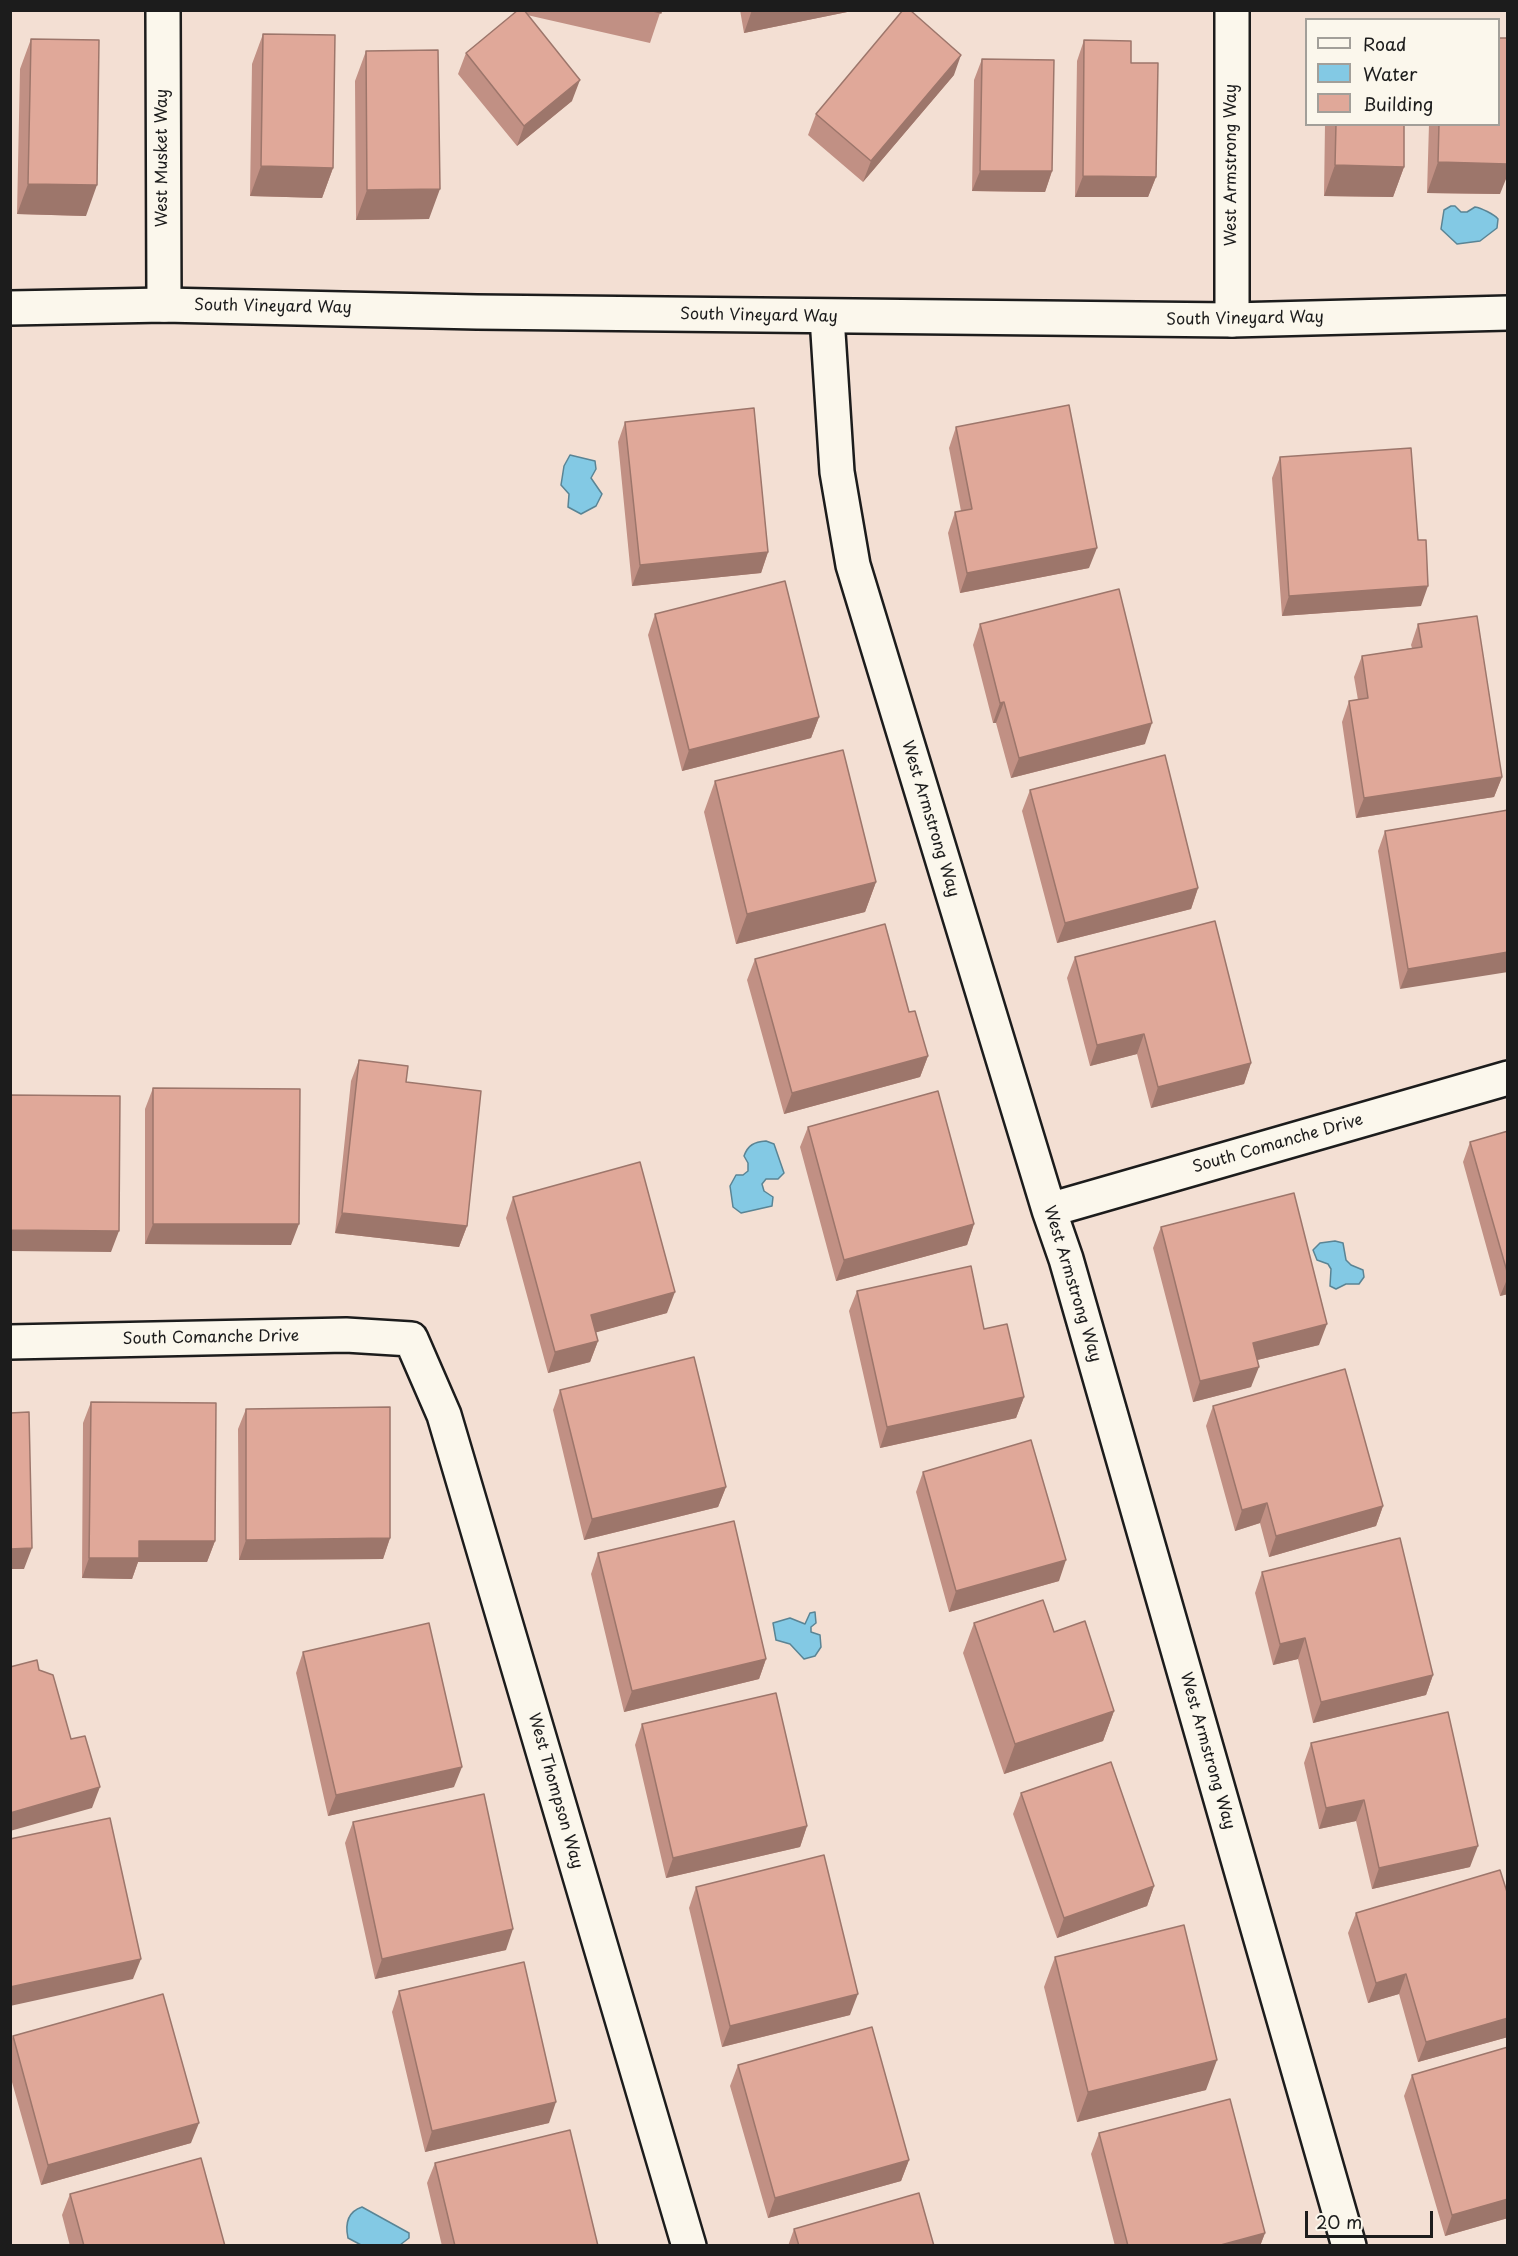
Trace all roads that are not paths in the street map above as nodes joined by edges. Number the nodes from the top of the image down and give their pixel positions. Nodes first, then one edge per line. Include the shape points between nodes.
1 (163, 10) edge
2 (1232, 10) edge
3 (164, 304) junction
4 (10, 308) edge
5 (1508, 313) edge
6 (827, 317) junction
7 (1232, 320) junction
8 (1508, 1078) edge
9 (1049, 1210) junction
10 (411, 1339) joint
11 (10, 1342) edge
12 (689, 2246) edge
13 (1349, 2246) edge

1 - 3 street, West Musket Way
2 - 7 street, West Armstrong Way
3 - 4 street, South Vineyard Way
3 - 6 street, South Vineyard Way
5 - 7 street, South Vineyard Way
6 - 7 street, South Vineyard Way
6 - 9 street, West Armstrong Way via 837,472 853,565
8 - 9 street, South Comanche Drive
9 - 13 street, West Armstrong Way
10 - 11 street, South Comanche Drive via 346,1335
10 - 12 street, West Thompson Way via 444,1415

